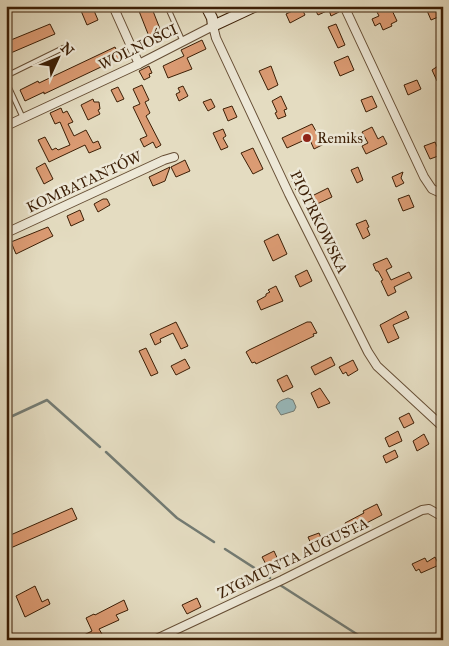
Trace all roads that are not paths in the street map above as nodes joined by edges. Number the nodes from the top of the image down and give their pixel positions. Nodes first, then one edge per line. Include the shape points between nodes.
1 (114, 6) edge
2 (167, 6) edge
3 (206, 6) edge
4 (256, 6) edge
5 (344, 6) edge
6 (213, 26) junction
7 (183, 42) junction
8 (63, 48) dead end
9 (139, 64) junction
10 (6, 76) edge
11 (6, 81) edge
12 (6, 105) edge
13 (23, 118) junction
14 (8, 125) edge
15 (174, 157) dead end
16 (443, 194) edge
17 (6, 233) edge
18 (443, 427) edge
19 (443, 517) edge
20 (154, 640) edge

1 - 9 street
2 - 7 lane
3 - 6 street, PIOTRKOWSKA
4 - 6 street, WOLNOŚCI
5 - 16 street via 424,177 432,189
6 - 7 street, WOLNOŚCI
6 - 18 street, PIOTRKOWSKA via 282,180 368,352 377,366
7 - 9 street, WOLNOŚCI
8 - 10 lane
9 - 13 street, WOLNOŚCI
11 - 13 lane
12 - 14 lane
13 - 14 street, WOLNOŚCI
15 - 17 street, KOMBATANTÓW
19 - 20 street, ZYGMUNTA AUGUSTA via 429,509 422,510

